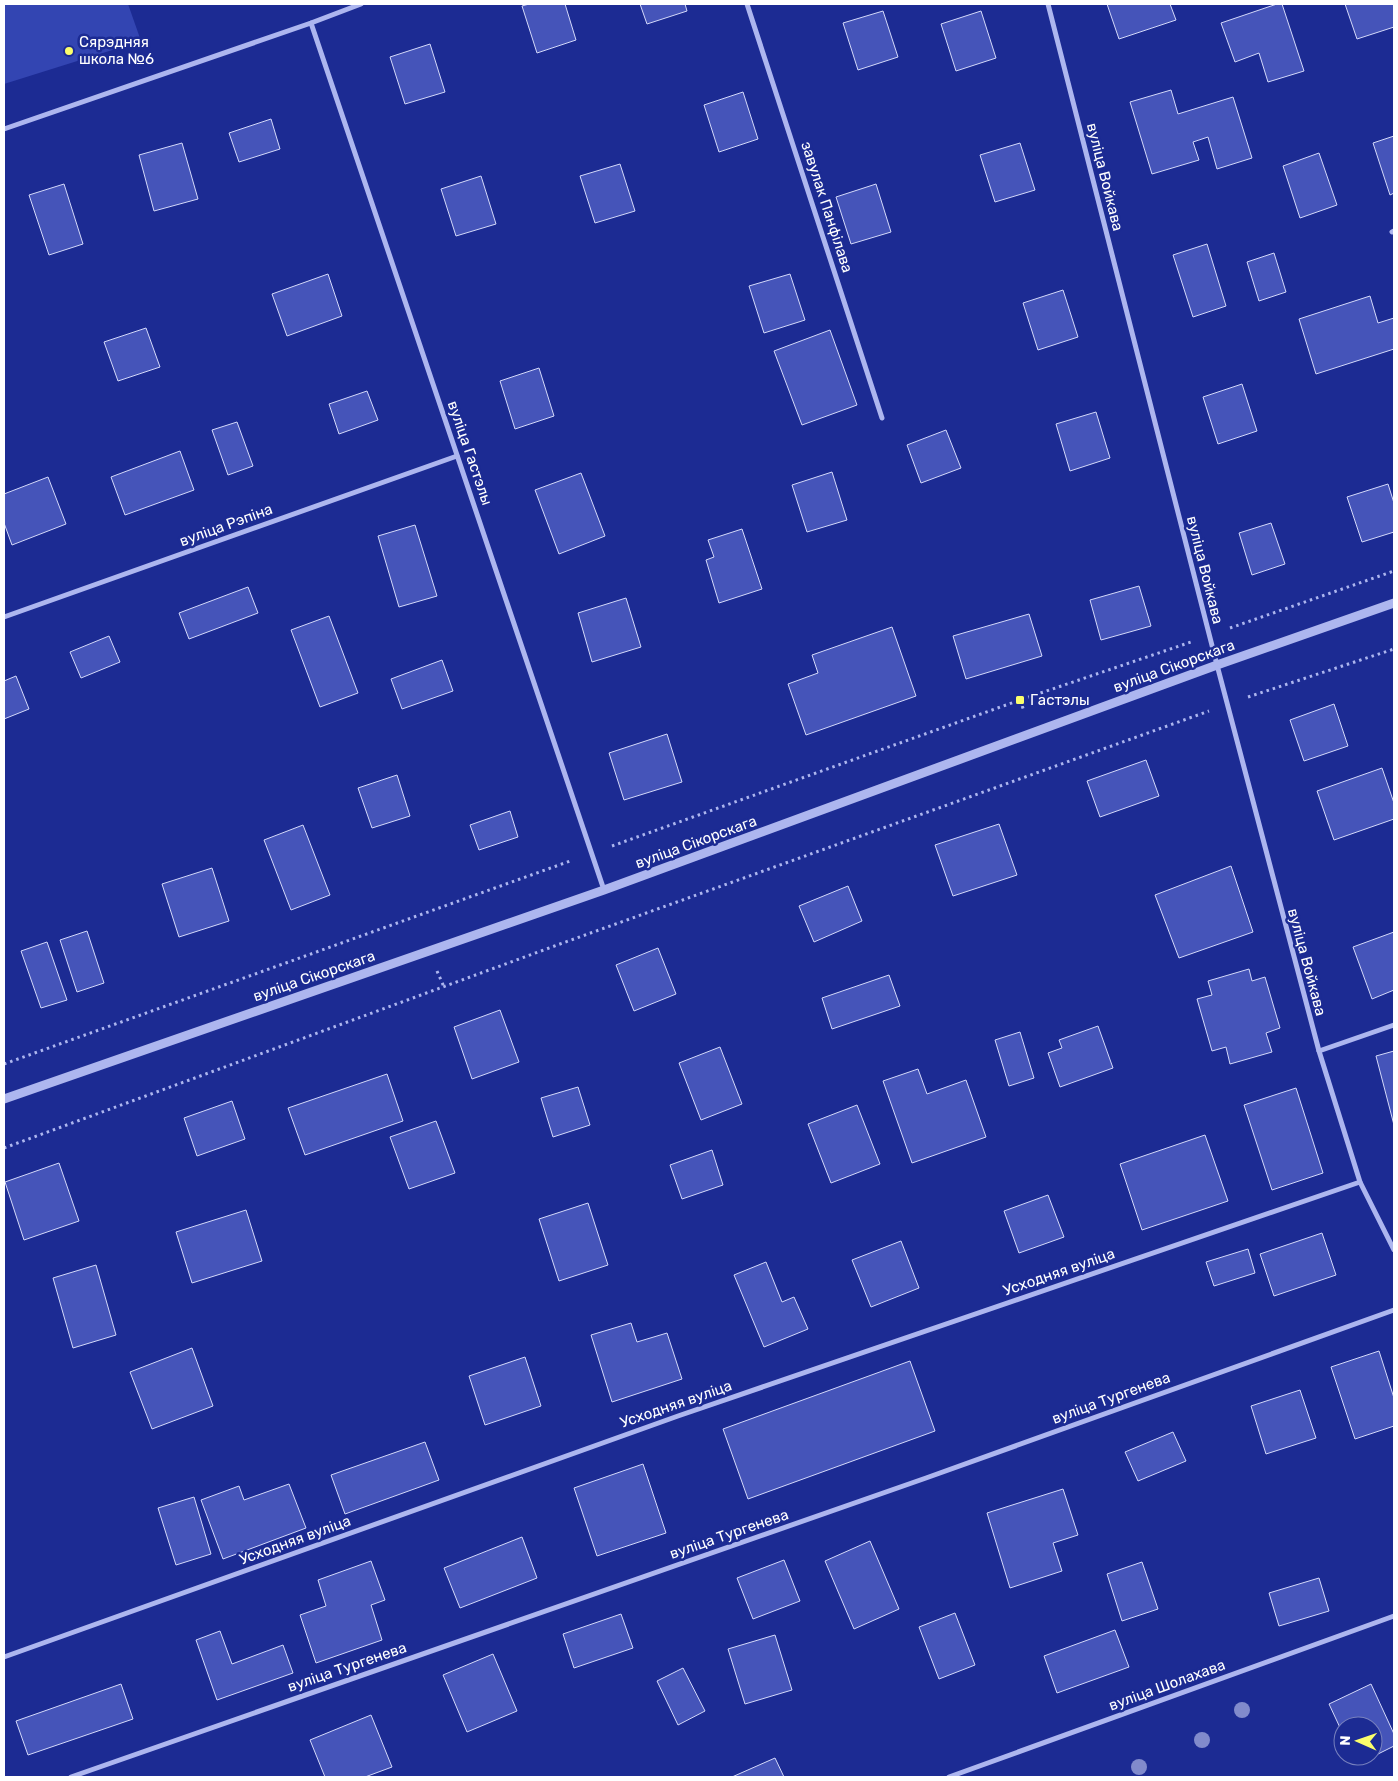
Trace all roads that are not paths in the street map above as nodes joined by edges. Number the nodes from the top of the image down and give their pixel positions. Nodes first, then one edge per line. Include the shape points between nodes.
1 (361, 4) edge
2 (747, 4) edge
3 (1048, 4) edge
4 (311, 23) junction
5 (4, 129) edge
6 (882, 418) dead end
7 (458, 456) junction
8 (1394, 603) edge
9 (4, 617) edge
10 (1216, 665) junction
11 (604, 890) junction
12 (1394, 1025) edge
13 (1318, 1052) junction
14 (4, 1099) edge
15 (1360, 1182) junction
16 (1394, 1250) edge
17 (1394, 1310) edge
18 (1394, 1616) edge
19 (4, 1657) edge
20 (71, 1777) edge
21 (949, 1777) edge

1 - 4 street
2 - 6 street, завулак Панфілава
3 - 10 street, вуліца Войкава
4 - 5 street
4 - 7 street, вуліца Гастэлы
7 - 9 street, вуліца Рэпіна
7 - 11 street, вуліца Гастэлы
8 - 10 street, вуліца Сікорскага
10 - 11 street, вуліца Сікорскага
10 - 13 street, вуліца Войкава
11 - 14 street, вуліца Сікорскага
12 - 13 street
13 - 15 street, вуліца Войкава
15 - 16 street, вуліца Войкава
15 - 19 street, Усходняя вуліца via 678,1416
17 - 20 street, вуліца Тургенева via 926,1478
18 - 21 street, вуліца Шолахава

